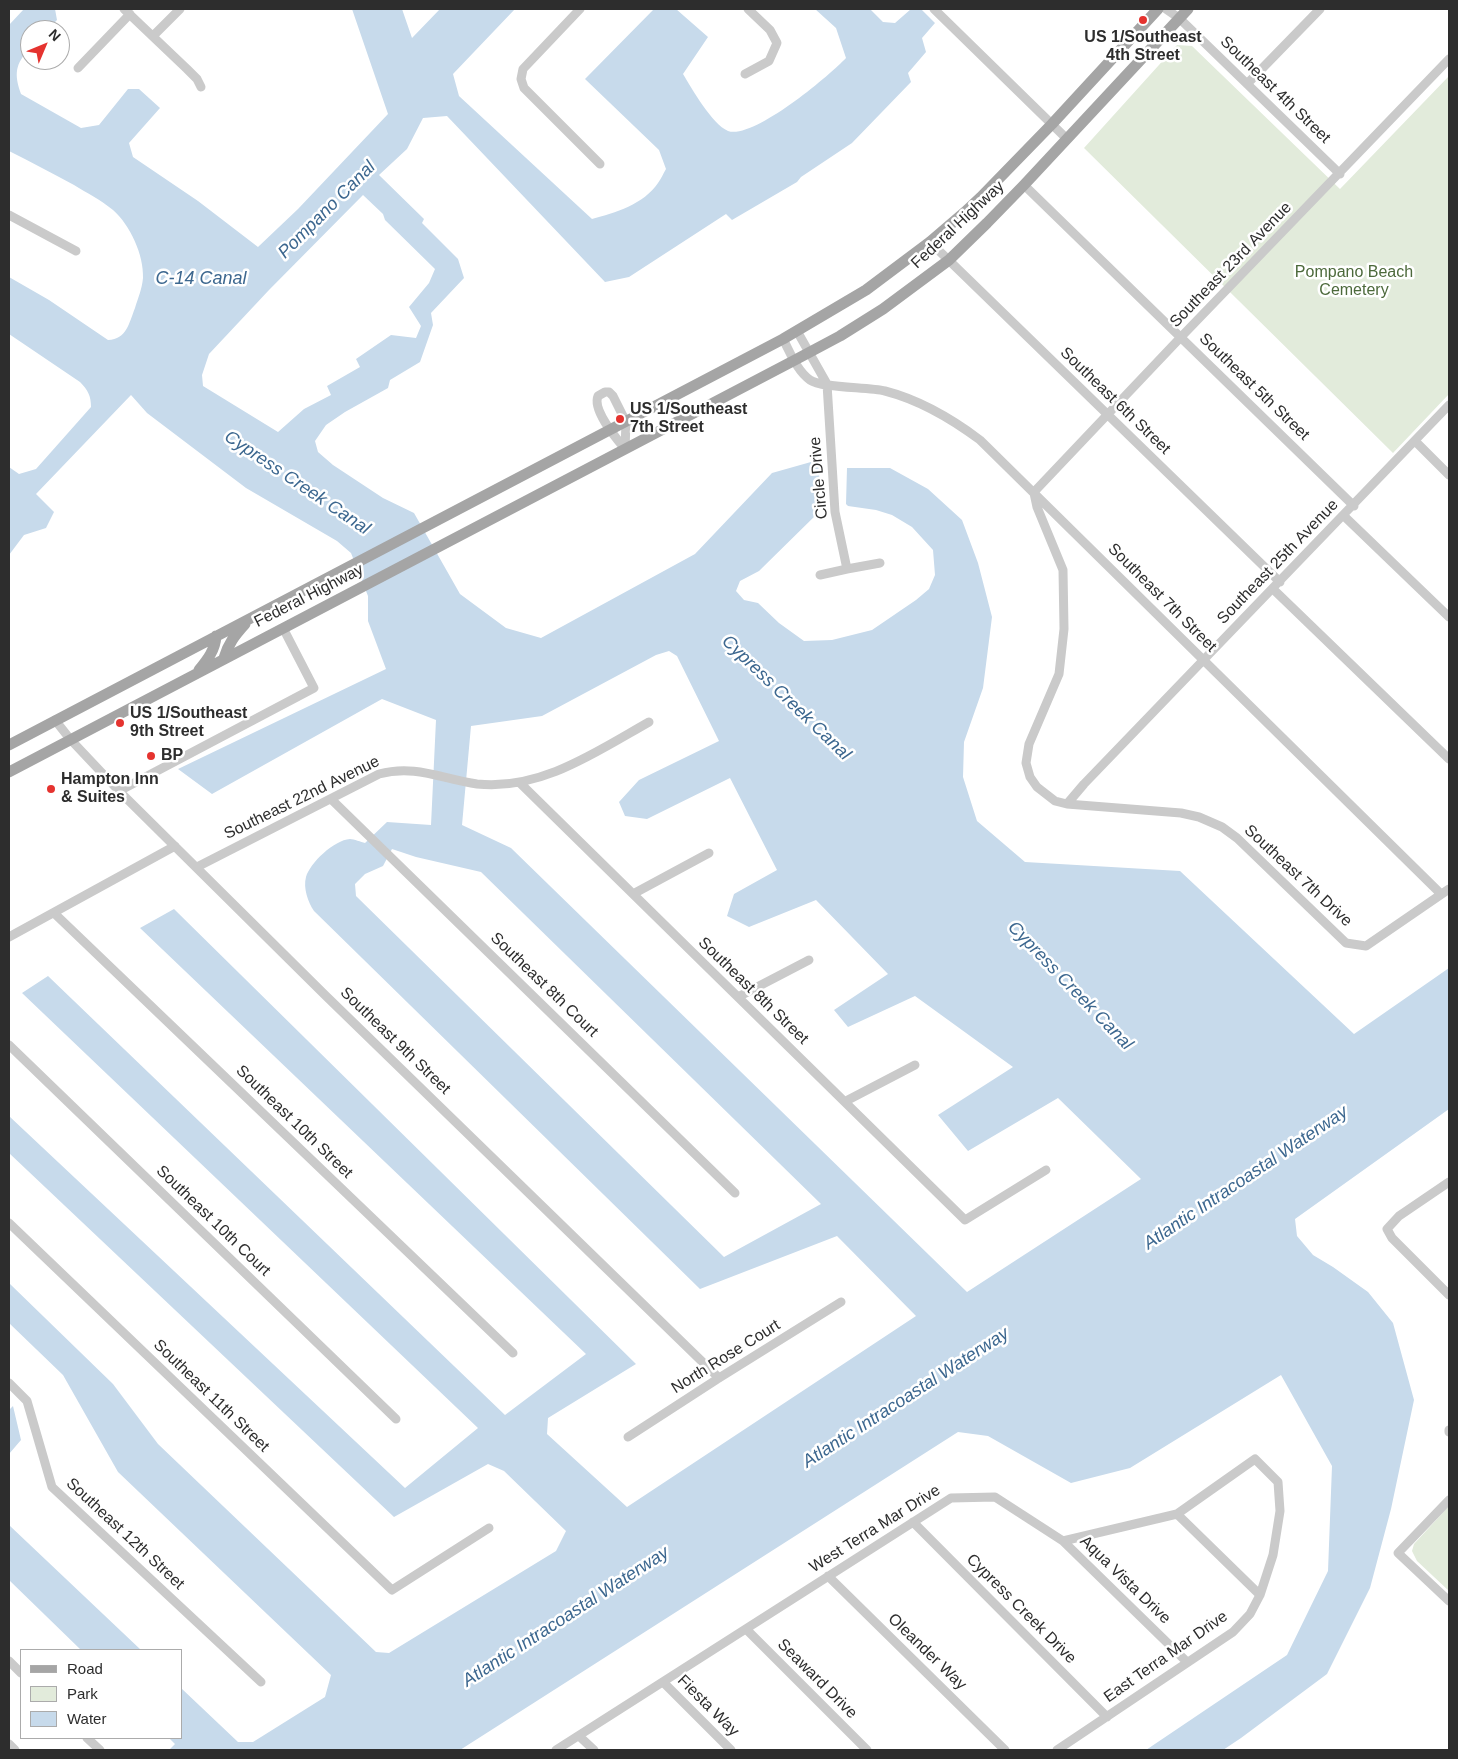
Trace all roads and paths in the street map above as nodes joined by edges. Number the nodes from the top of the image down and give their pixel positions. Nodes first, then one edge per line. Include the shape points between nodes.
1 (180, 9) edge
2 (580, 9) edge
3 (748, 9) edge
4 (934, 9) edge
5 (1158, 9) edge
6 (1166, 9) edge
7 (1188, 9) edge
8 (1320, 9) edge
9 (127, 12) edge
10 (1179, 18) junction
11 (153, 36) junction
12 (1449, 59) edge
13 (78, 68) dead end
14 (745, 74) dead end
15 (1247, 84) junction
16 (201, 87) dead end
17 (1052, 124) junction
18 (1067, 139) junction
19 (600, 164) dead end
20 (1340, 174) junction
21 (1024, 185) junction
22 (9, 215) edge
23 (930, 242) junction
24 (76, 251) dead end
25 (949, 260) junction
26 (797, 331) junction
27 (1181, 337) junction
28 (783, 339) junction
29 (809, 352) junction
30 (795, 360) junction
31 (827, 384) junction
32 (1449, 405) edge
33 (1108, 414) junction
34 (626, 422) junction
35 (610, 430) junction
36 (1415, 442) junction
37 (625, 449) junction
38 (1449, 475) edge
39 (1034, 492) junction
40 (1354, 506) junction
41 (1344, 516) junction
42 (880, 563) dead end
43 (847, 569) junction
44 (820, 575) dead end
45 (1277, 586) junction
46 (1449, 617) edge
47 (249, 619) junction
48 (283, 628) junction
49 (216, 636) junction
50 (224, 658) junction
51 (1204, 660) junction
52 (196, 673) junction
53 (54, 720) junction
54 (649, 722) dead end
55 (70, 739) junction
56 (9, 745) edge
57 (1449, 758) edge
58 (9, 772) edge
59 (520, 783) junction
60 (119, 790) junction
61 (331, 799) junction
62 (1067, 804) junction
63 (175, 846) junction
64 (709, 853) dead end
65 (197, 866) junction
66 (1445, 891) edge
67 (633, 894) junction
68 (54, 913) junction
69 (9, 937) edge
70 (809, 960) dead end
71 (738, 997) junction
72 (9, 1045) edge
73 (915, 1065) dead end
74 (846, 1102) junction
75 (1046, 1170) dead end
76 (1449, 1182) edge
77 (735, 1193) dead end
78 (9, 1223) edge
79 (1449, 1295) edge
80 (841, 1302) dead end
81 (513, 1353) dead end
82 (719, 1378) junction
83 (9, 1383) edge
84 (396, 1419) dead end
85 (628, 1437) dead end
86 (1449, 1500) edge
87 (1177, 1514) junction
88 (913, 1522) junction
89 (489, 1528) dead end
90 (1063, 1541) junction
91 (828, 1576) junction
92 (1260, 1595) junction
93 (1449, 1601) edge
94 (746, 1629) junction
95 (9, 1661) edge
96 (1187, 1662) junction
97 (20, 1672) edge
98 (262, 1682) dead end
99 (663, 1682) junction
100 (1107, 1717) junction
101 (579, 1736) junction
102 (89, 1739) edge
103 (9, 1744) edge
104 (15, 1750) edge
105 (100, 1750) edge
106 (556, 1750) edge
107 (594, 1750) edge
108 (731, 1750) edge
109 (867, 1750) edge
110 (1005, 1750) edge
111 (1057, 1750) edge

1 - 11 street
2 - 19 street via 523,69 521,79 524,88
3 - 14 street via 770,30 777,42 769,61
4 - 17 street
5 - 17 main road, Federal Highway
6 - 10 street, Southeast 4th Street
7 - 10 main road, Federal Highway
8 - 15 street
9 - 11 street
9 - 13 street
10 - 15 street, Southeast 4th Street
10 - 18 main road, Federal Highway
11 - 16 street
12 - 20 street, Southeast 23rd Avenue
15 - 20 street, Southeast 4th Street
17 - 18 street
17 - 23 main road, Federal Highway via 981,197
18 - 21 main road, Federal Highway
20 - 27 street, Southeast 23rd Avenue
21 - 25 main road, Federal Highway
21 - 27 street, Southeast 5th Street
22 - 24 street
23 - 25 street, Southeast 6th Street
23 - 26 main road, Federal Highway via 866,290
25 - 29 main road, Federal Highway via 883,309
25 - 33 street, Southeast 6th Street
26 - 28 main road, Federal Highway
26 - 29 street
27 - 33 street, Southeast 23rd Avenue
27 - 40 street, Southeast 5th Street
28 - 30 street, Southeast 7th Street
28 - 34 main road, Federal Highway
29 - 30 main road, Federal Highway
29 - 31 street
30 - 31 street, Southeast 7th Street via 808,378 816,384
30 - 37 main road, Federal Highway
31 - 39 street, Southeast 7th Street via 884,391 934,410 980,440
31 - 43 street, Circle Drive via 835,512
32 - 36 street, Southeast 25th Avenue
33 - 39 street, Southeast 23rd Avenue
33 - 45 street, Southeast 6th Street
34 - 35 main road, Federal Highway
34 - 35 street via 613,396 609,392 601,394 596,404
34 - 37 street
35 - 37 street
35 - 47 main road, Federal Highway
36 - 38 street
36 - 40 street, Southeast 25th Avenue
37 - 48 main road, Federal Highway
39 - 51 street, Southeast 7th Street
39 - 62 street, Southeast 7th Drive via 1063,570 1064,629 1059,674 1029,744 1026,764 1037,787 1055,801
40 - 41 street, Southeast 25th Avenue
41 - 45 street, Southeast 25th Avenue
41 - 46 street
42 - 43 street
43 - 44 street
45 - 51 street, Southeast 25th Avenue
45 - 57 street, Southeast 6th Street
47 - 49 main road, Federal Highway
47 - 50 main road via 231,640
48 - 50 main road, Federal Highway
48 - 60 street via 314,688
49 - 52 main road via 211,655
49 - 53 main road, Federal Highway
50 - 52 main road, Federal Highway
51 - 62 street, Southeast 25th Avenue
51 - 66 street, Southeast 7th Street
52 - 55 main road, Federal Highway
53 - 55 street, Southeast 9th Street
53 - 56 main road, Federal Highway
54 - 59 street, Southeast 22nd Avenue via 563,769
55 - 58 main road, Federal Highway
55 - 60 street, Southeast 9th Street
59 - 61 street, Southeast 22nd Avenue via 476,784 426,772 394,770 379,774
59 - 67 street, Southeast 8th Street
60 - 63 street, Southeast 9th Street
61 - 65 street, Southeast 22nd Avenue
61 - 77 street, Southeast 8th Court
62 - 66 street, Southeast 7th Drive via 1181,813 1199,816 1222,827 1346,943 1366,946
63 - 65 street, Southeast 9th Street
63 - 68 street
64 - 67 street
65 - 82 street, Southeast 9th Street
67 - 71 street, Southeast 8th Street
68 - 69 street
68 - 81 street, Southeast 10th Street
70 - 71 street
71 - 74 street, Southeast 8th Street
72 - 84 street, Southeast 10th Court
73 - 74 street
74 - 75 street, Southeast 8th Street via 965,1220
76 - 79 street via 1398,1216 1388,1230 1392,1238
78 - 89 street, Southeast 11th Street via 392,1590
80 - 82 street, North Rose Court
82 - 85 street, North Rose Court
83 - 98 street, Southeast 12th Street via 27,1401 52,1487
86 - 93 street via 1398,1553
87 - 90 street
87 - 92 street
87 - 92 street, East Terra Mar Drive via 1255,1459 1278,1482 1280,1511
88 - 90 street, West Terra Mar Drive via 951,1498 995,1497
88 - 91 street, West Terra Mar Drive
88 - 100 street, Cypress Creek Drive
90 - 96 street, Aqua Vista Drive
91 - 94 street, West Terra Mar Drive
91 - 110 street, Oleander Way
92 - 96 street, East Terra Mar Drive via 1250,1614 1233,1632
94 - 99 street, West Terra Mar Drive
94 - 109 street, Seaward Drive
95 - 97 street
96 - 100 street, East Terra Mar Drive
99 - 101 street, West Terra Mar Drive
99 - 108 street, Fiesta Way
100 - 111 street, East Terra Mar Drive
101 - 106 street, West Terra Mar Drive
101 - 107 street
102 - 105 street
103 - 104 street

